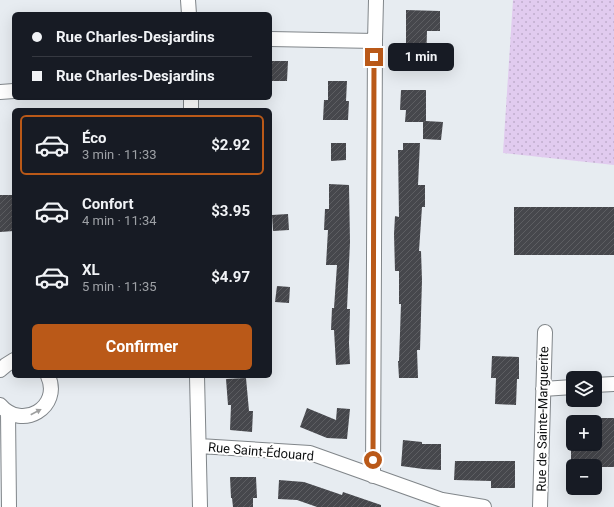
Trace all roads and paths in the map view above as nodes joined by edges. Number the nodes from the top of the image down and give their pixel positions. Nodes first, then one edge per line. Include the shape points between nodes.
1 (188, 0) edge
2 (376, 0) edge
3 (189, 12) edge
4 (272, 39) edge
5 (375, 41) junction
6 (12, 91) edge
7 (0, 92) edge
8 (545, 332) dead end
9 (12, 361) edge
10 (0, 370) edge
11 (48, 378) edge
12 (197, 378) edge
13 (614, 384) edge
14 (602, 385) edge
15 (566, 387) edge
16 (543, 389) junction
17 (4, 409) edge
18 (199, 446) junction
19 (373, 476) junction
20 (9, 507) edge
21 (200, 507) edge
22 (484, 507) edge
23 (540, 507) edge

1 - 3 street
2 - 5 street
4 - 5 street
5 - 19 street
6 - 7 street
8 - 16 street, Rue de Sainte-Marguerite
9 - 10 street
17 -> 11 street via 17,416 27,416 44,408 51,390
12 - 18 street
13 - 14 street
15 - 16 street
16 - 23 street, Rue de Sainte-Marguerite
17 - 20 street
18 - 19 street, Rue Saint-Édouard via 310,453
18 - 21 street
19 - 22 street, Rue Saint-Édouard via 442,500

